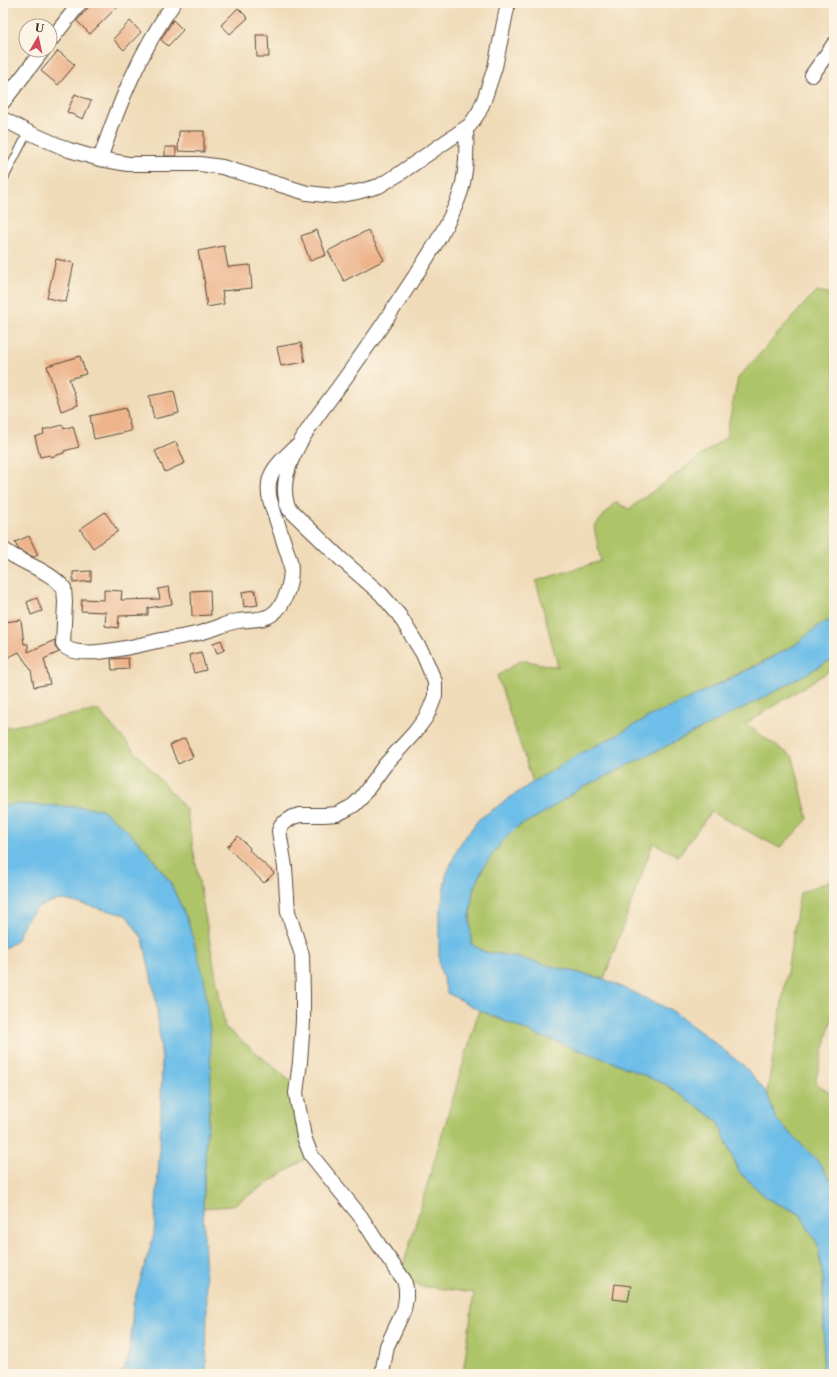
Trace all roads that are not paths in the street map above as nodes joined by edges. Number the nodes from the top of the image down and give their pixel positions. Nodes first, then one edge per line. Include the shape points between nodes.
1 (80, 3) edge
2 (174, 3) edge
3 (508, 3) edge
4 (58, 31) edge
5 (834, 44) edge
6 (37, 58) edge
7 (812, 75) dead end
8 (3, 102) edge
9 (3, 120) edge
10 (466, 128) junction
11 (28, 132) junction
12 (100, 159) junction
13 (3, 181) edge
14 (299, 444) junction
15 (3, 549) edge
16 (382, 1374) edge

1 - 4 street
2 - 12 street via 132,73
3 - 10 street via 495,67 479,112
5 - 7 street
6 - 8 street
9 - 11 street
10 - 12 street via 379,186 334,196 307,193 222,167 200,164 128,164
10 - 14 street via 466,167 461,191 448,222 386,321
11 - 12 street via 70,150
11 - 13 lane
14 - 15 street via 279,462 268,484 270,500 292,569 285,598 271,615 264,618 239,621 194,634 123,648 86,652 69,650 63,644 64,588 51,576
14 - 16 street via 285,482 286,500 290,509 381,594 399,615 423,654 435,682 435,696 426,717 357,801 337,814 293,817 282,825 279,831 288,912 302,955 303,1021 296,1094 304,1137 312,1155 397,1268 406,1288 404,1310 388,1346

